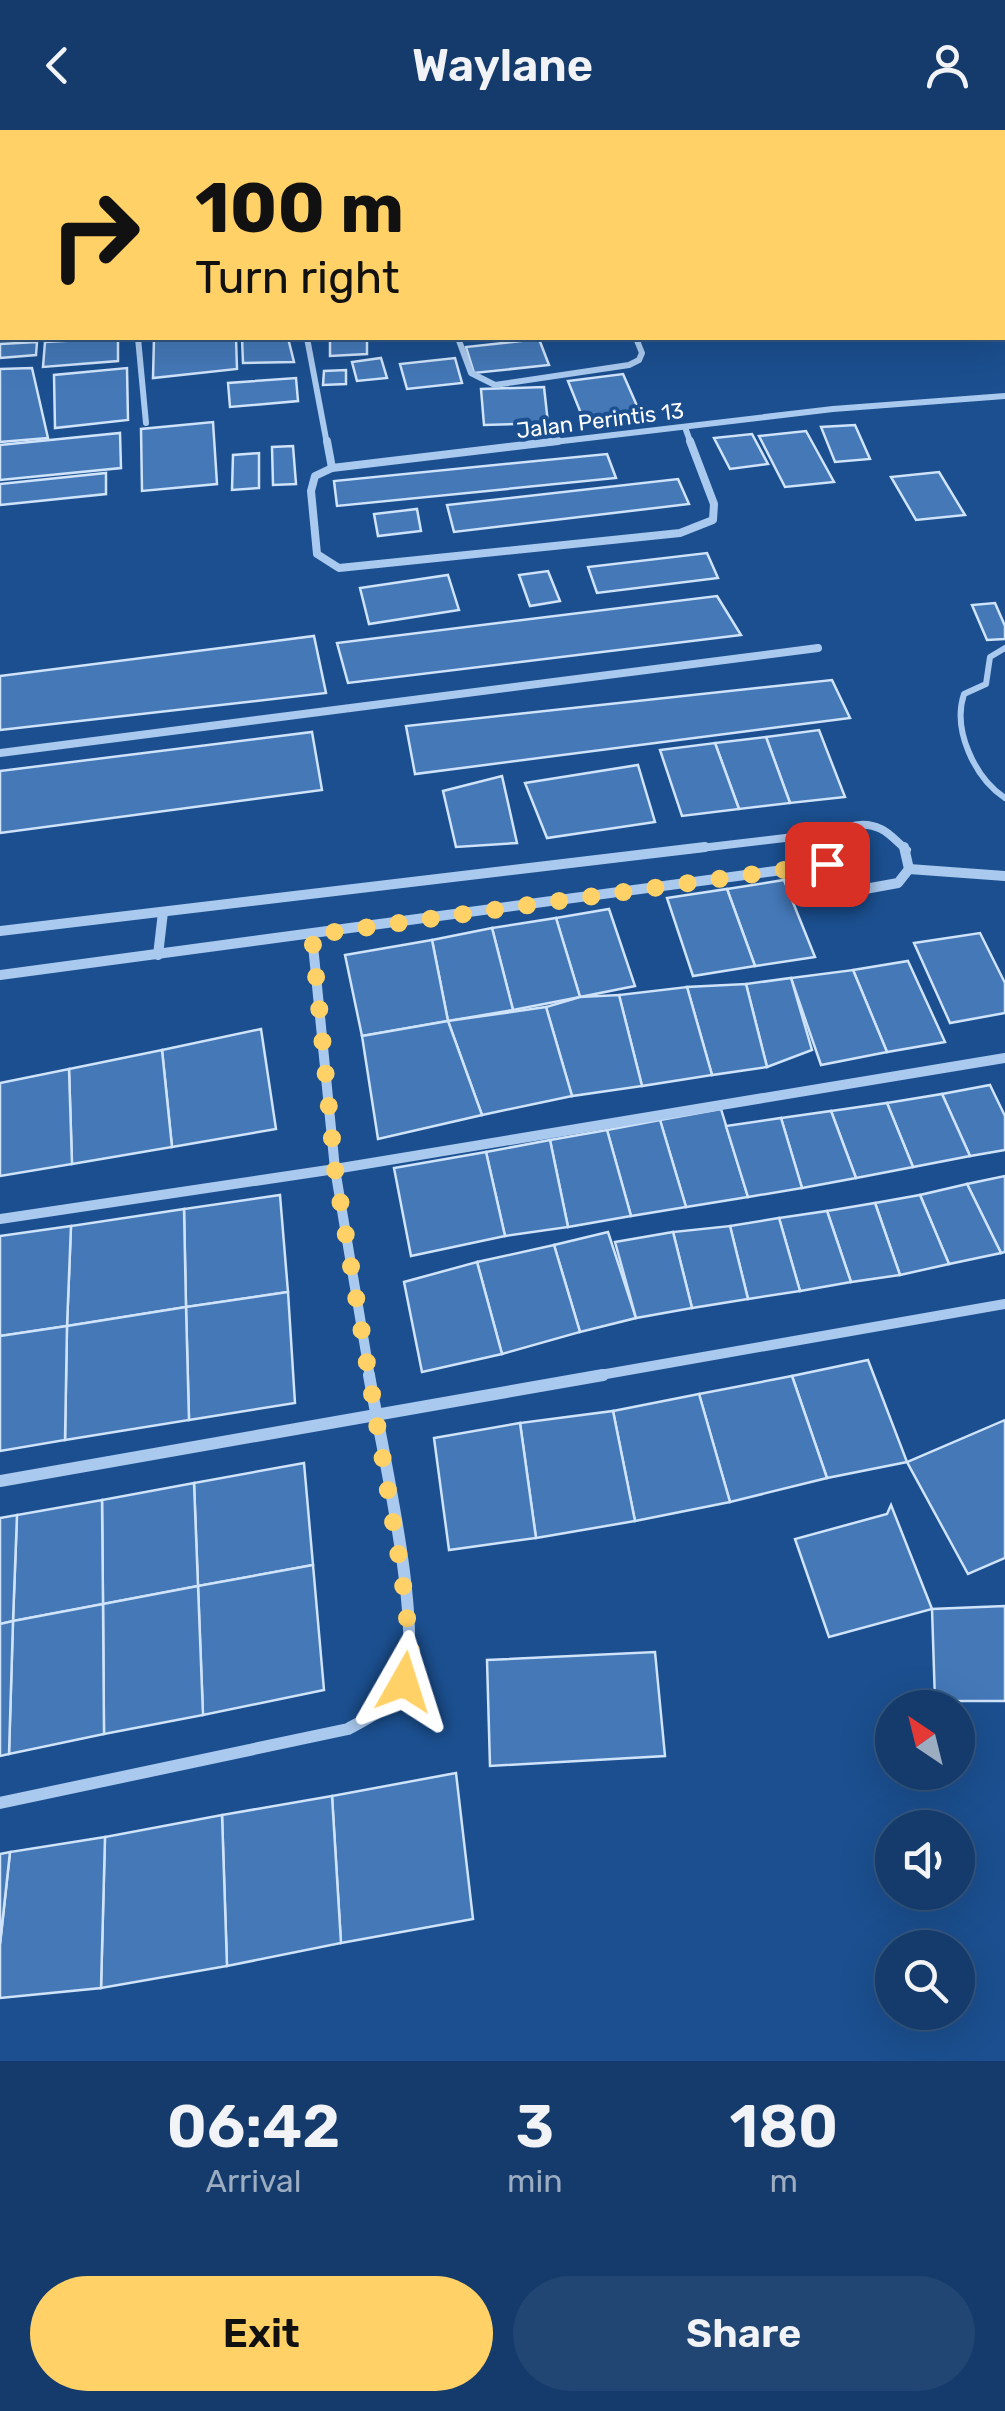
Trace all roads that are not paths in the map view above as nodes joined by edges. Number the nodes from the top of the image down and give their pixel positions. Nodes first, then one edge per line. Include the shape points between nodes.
1 (138, 340) edge
2 (306, 340) edge
3 (459, 340) edge
4 (637, 340) edge
5 (1005, 396) edge
6 (146, 422) dead end
7 (685, 427) junction
8 (332, 468) junction
9 (818, 648) dead end
10 (1005, 648) edge
11 (0, 754) edge
12 (1005, 798) edge
13 (836, 832) junction
14 (827, 864) junction
15 (909, 869) junction
16 (1005, 876) edge
17 (162, 912) junction
18 (0, 931) edge
19 (312, 935) junction
20 (158, 955) junction
21 (0, 975) edge
22 (1005, 1058) edge
23 (335, 1169) junction
24 (0, 1219) edge
25 (1005, 1304) edge
26 (374, 1416) junction
27 (0, 1481) edge
28 (0, 1803) edge

1 - 6 street
2 - 8 street
3 - 4 street via 471,373 495,385 629,366 642,353
5 - 7 street, Jalan Perintis 13
7 - 8 street, Jalan Perintis 13
7 - 8 street via 714,504 712,520 680,533 338,568 318,554 312,504 315,476
9 - 11 street
10 - 12 lane via 985,663 986,684 964,694 958,708 979,774
13 - 14 street via 828,841
13 - 15 street via 857,825 881,829 907,850
13 - 17 street
14 - 15 street via 852,886 876,890 898,883
14 - 19 street
15 - 16 street
17 - 18 street
17 - 20 street
19 - 20 street
19 - 23 street
20 - 21 street
22 - 23 street
23 - 24 street
23 - 26 street
25 - 26 street
26 - 27 street
26 - 28 street via 411,1651 390,1706 348,1730

